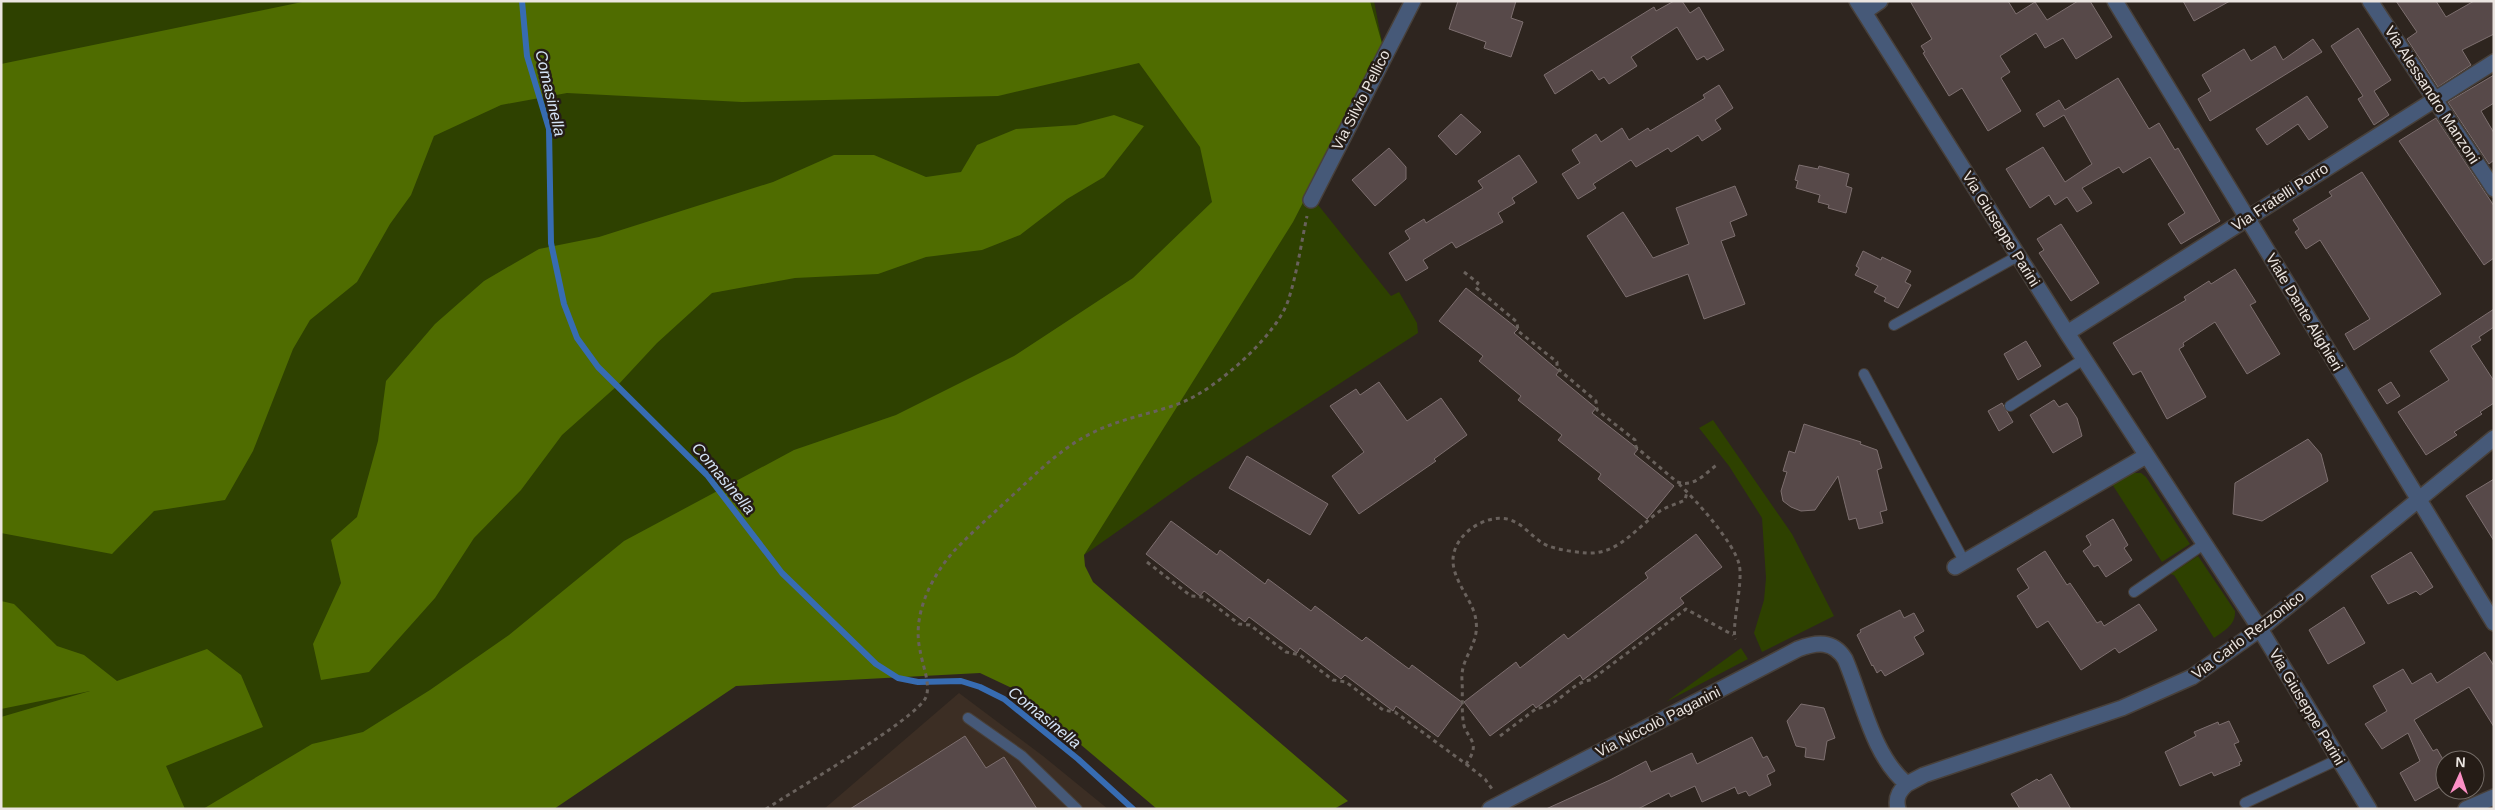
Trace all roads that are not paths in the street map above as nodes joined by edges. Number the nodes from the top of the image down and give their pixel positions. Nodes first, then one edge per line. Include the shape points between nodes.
1 (1413, 1) edge
2 (1880, 1) edge
3 (2115, 1) edge
4 (2370, 1) edge
5 (1860, 6) edge
6 (2494, 62) edge
7 (2435, 99) junction
8 (2494, 189) edge
9 (1311, 200) road end
10 (2247, 219) junction
11 (2018, 256) junction
12 (1894, 325) dead end
13 (2067, 333) junction
14 (2084, 359) junction
15 (1864, 374) dead end
16 (2010, 406) dead end
17 (2494, 438) edge
18 (2146, 456) junction
19 (2418, 500) junction
20 (2204, 544) junction
21 (1959, 564) joint
22 (2134, 592) dead end
23 (2494, 623) edge
24 (2260, 629) junction
25 (968, 718) dead end
26 (2339, 759) junction
27 (1907, 784) junction
28 (2494, 797) edge
29 (2245, 803) dead end
30 (1495, 806) edge
31 (1077, 809) edge
32 (1898, 809) edge
33 (2369, 809) edge
34 (2466, 809) edge

1 - 9 street, Via Silvio Pellico
2 - 5 street
3 - 10 street, Viale Dante Alighieri
4 - 7 street, Via Alessandro Manzoni
5 - 11 street, Via Giuseppe Parini
6 - 7 street, Via Fratelli Porro
7 - 8 street, Via Alessandro Manzoni
7 - 10 street, Via Fratelli Porro
10 - 13 street, Via Fratelli Porro
10 - 19 street, Viale Dante Alighieri
11 - 12 lane
11 - 13 street, Via Giuseppe Parini
13 - 14 street, Via Giuseppe Parini
14 - 16 lane
14 - 18 street, Via Giuseppe Parini
15 - 21 lane
17 - 19 street, Via Carlo Rezzonico
18 - 20 street, Via Giuseppe Parini
18 - 21 street
19 - 23 street, Viale Dante Alighieri
19 - 24 street, Via Carlo Rezzonico
20 - 22 lane
20 - 24 street, Via Giuseppe Parini
24 - 26 street, Via Giuseppe Parini
24 - 27 street, Via Carlo Rezzonico via 2220,659 2171,688 2122,708 1924,775
25 - 31 lane via 1022,756
26 - 29 lane
26 - 33 street, Via Giuseppe Parini
27 - 30 street, Via Niccolò Paganini via 1881,751 1845,659 1837,648 1822,643 1798,649
27 - 32 street via 1896,800
28 - 34 street

